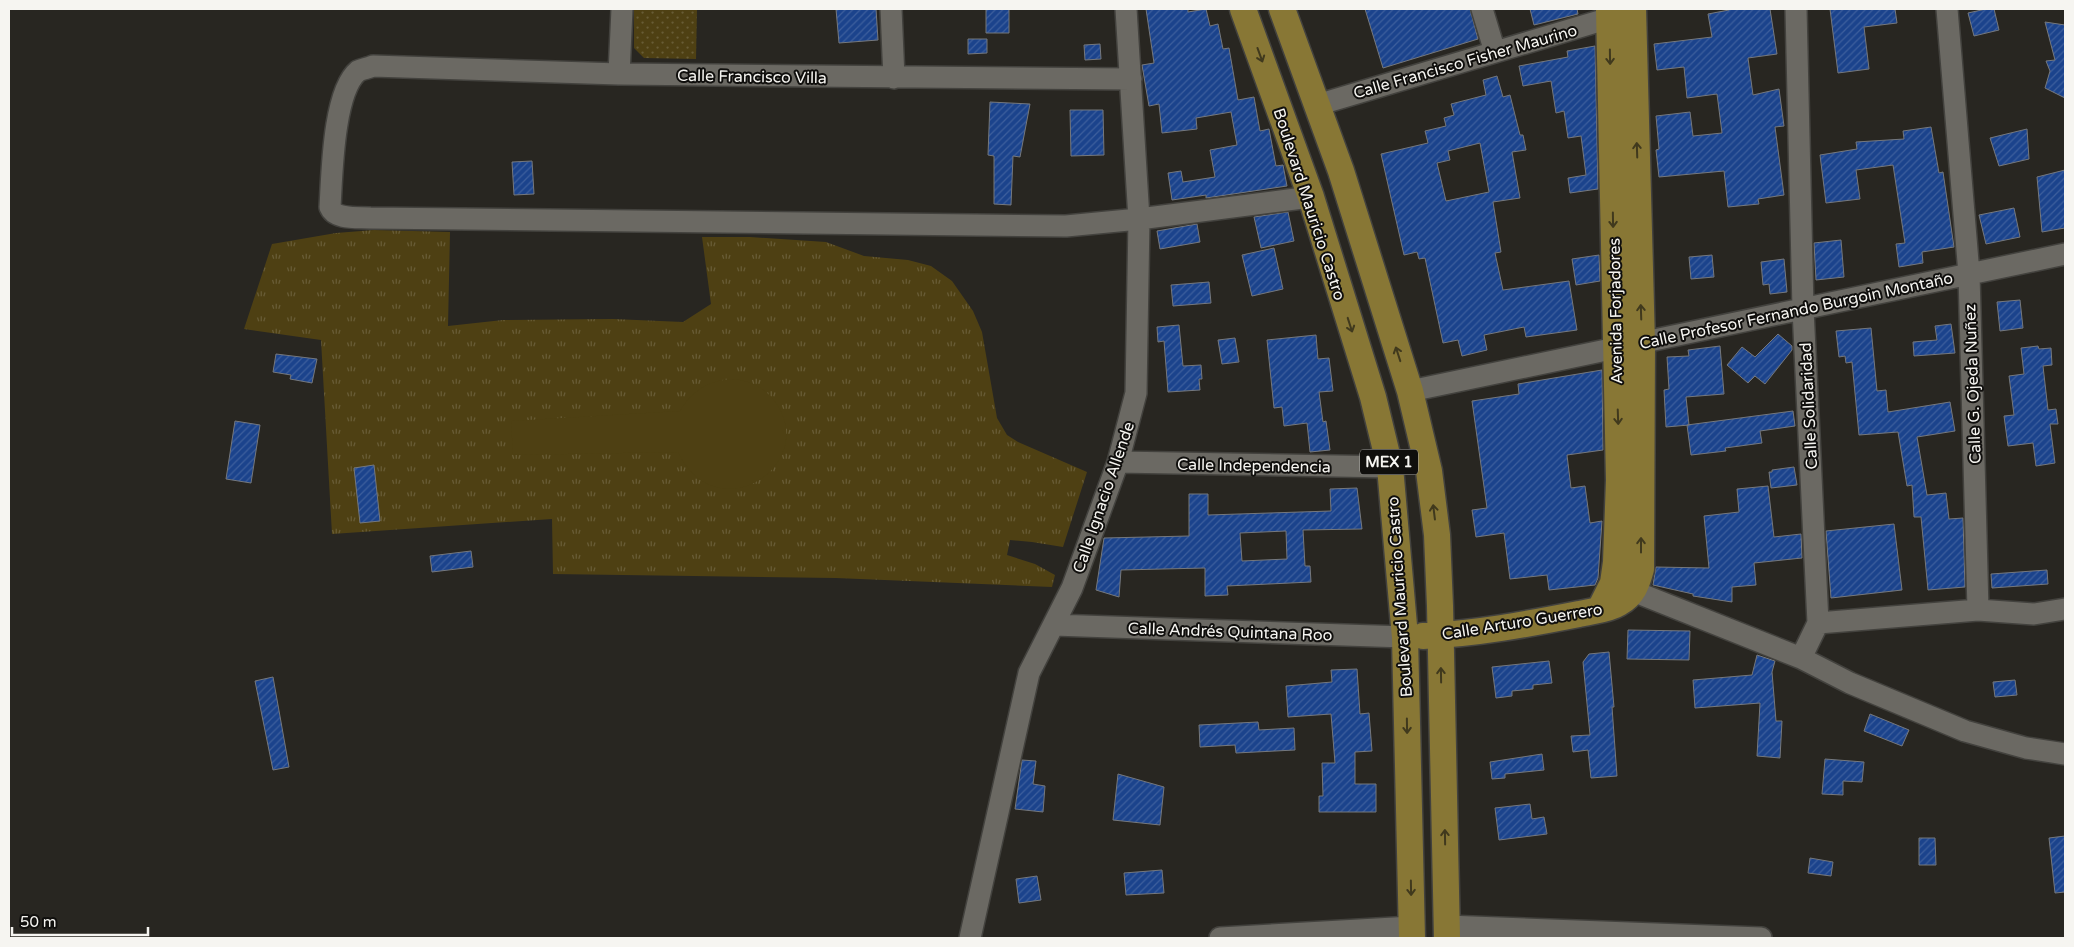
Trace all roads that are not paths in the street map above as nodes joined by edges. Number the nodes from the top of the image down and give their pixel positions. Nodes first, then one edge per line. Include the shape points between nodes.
1 (622, 9) edge
2 (891, 9) edge
3 (1126, 9) edge
4 (1243, 9) edge
5 (1282, 9) edge
6 (1482, 9) edge
7 (1796, 9) edge
8 (1947, 9) edge
9 (1625, 11) edge
10 (1495, 52) junction
11 (619, 74) junction
12 (894, 78) junction
13 (1131, 79) junction
14 (1317, 105) junction
15 (1311, 197) junction
16 (1139, 219) junction
17 (2065, 254) edge
18 (1969, 274) junction
19 (1803, 309) junction
20 (1642, 343) junction
21 (1616, 347) junction
22 (1410, 391) junction
23 (1118, 462) junction
24 (1390, 467) junction
25 (1623, 588) junction
26 (2065, 609) edge
27 (1978, 610) junction
28 (1818, 623) junction
29 (1054, 625) junction
30 (1440, 635) junction
31 (1405, 637) junction
32 (1801, 658) junction
33 (2065, 754) edge
34 (1412, 932) edge
35 (1446, 932) edge
36 (970, 938) edge
37 (1220, 938) edge
38 (1761, 938) edge

1 - 11 street
2 - 12 street
3 - 13 street, Calle Ignacio Allende
4 -> 15 main road, Boulevard Mauricio Castro / MEX 1
5 - 14 main road, MEX 1
6 - 10 street
7 - 19 street, Calle Solidaridad
8 - 18 street, Calle G. Ojeda Nuñez
9 - 10 street, Calle Francisco Fisher Maurino
20 -> 9 main road, Avenida Forjadores
9 -> 21 main road, Avenida Forjadores
10 - 14 street, Calle Francisco Fisher Maurino
11 - 12 street, Calle Francisco Villa
11 - 16 street, Calle Francisco Villa via 373,66 359,71 346,88 338,117 330,207 338,215 370,218 1066,226
12 - 13 street, Calle Francisco Villa
13 - 16 street, Calle Ignacio Allende
22 -> 14 main road, MEX 1
15 - 16 street
15 -> 24 main road, Boulevard Mauricio Castro / MEX 1 via 1373,397
16 - 23 street, Calle Ignacio Allende via 1136,393
17 - 18 street, Calle Profesor Fernando Burgoin Montaño
18 - 19 street, Calle Profesor Fernando Burgoin Montaño
18 - 27 street, Calle G. Ojeda Nuñez
19 - 20 street, Calle Profesor Fernando Burgoin Montaño
19 - 28 street, Calle Solidaridad
20 - 21 street, Calle Profesor Fernando Burgoin Montaño
25 -> 20 main road, Avenida Forjadores via 1641,569
21 - 22 street, Calle Profesor Fernando Burgoin Montaño
21 -> 25 main road, Avenida Forjadores via 1619,480 1616,562
30 -> 22 main road, MEX 1 via 1437,535 1429,471
23 - 24 street, Calle Independencia
23 - 29 street, Calle Ignacio Allende via 1072,588
24 - 31 main road, Boulevard Mauricio Castro / MEX 1
25 - 30 main road, Calle Arturo Guerrero via 1619,604 1600,610
25 - 32 street
26 - 27 street via 2034,614
27 - 28 street
28 - 32 street
29 - 31 street, Calle Andrés Quintana Roo
29 - 36 street, Calle Ignacio Allende via 1029,673
30 - 31 main road, Calle Arturo Guerrero
35 -> 30 main road, MEX 1
31 -> 34 main road, Boulevard Mauricio Castro / MEX 1
32 - 33 street via 1850,683 1965,731 2026,748
34 - 37 street
35 - 38 street

